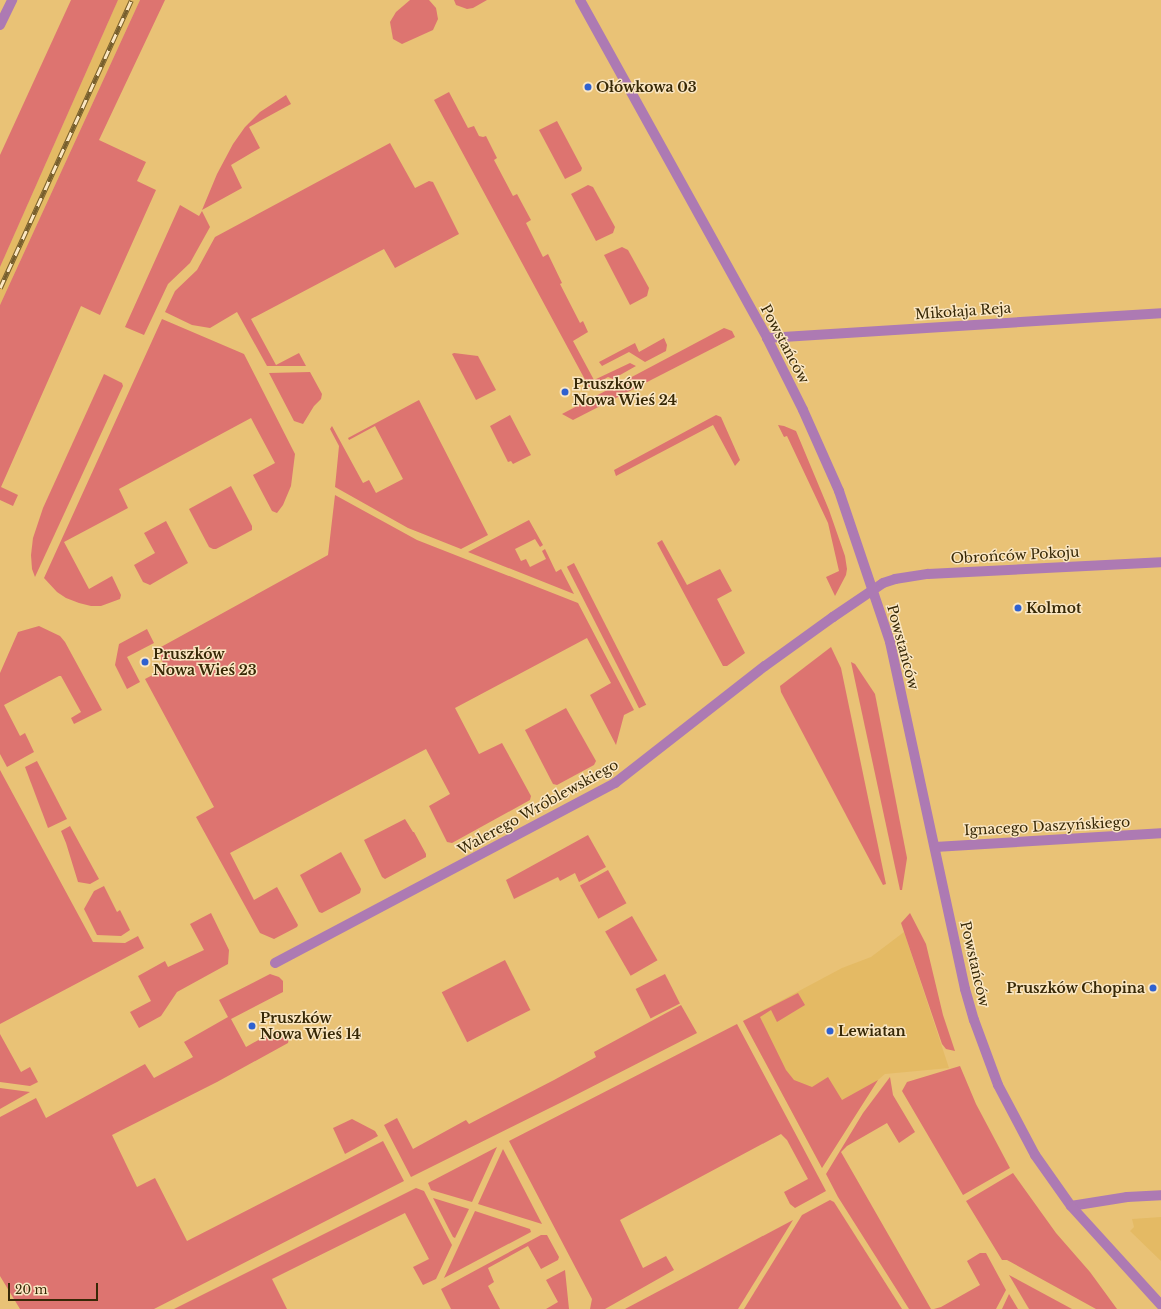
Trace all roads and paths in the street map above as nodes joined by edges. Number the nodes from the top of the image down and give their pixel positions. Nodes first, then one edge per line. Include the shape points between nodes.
1 (12, 0) edge
2 (580, 0) edge
3 (0, 26) edge
4 (1161, 313) edge
5 (767, 338) junction
6 (1161, 562) edge
7 (873, 590) junction
8 (1161, 834) edge
9 (935, 847) junction
10 (275, 963) dead end
11 (1161, 1195) edge
12 (1071, 1206) junction
13 (1161, 1305) edge

1 - 3 street
2 - 5 street, Powstańców
4 - 5 street, Mikołaja Reja
5 - 7 street, Powstańców via 839,491
6 - 7 street, Obrońców Pokoju via 928,574 889,581
7 - 9 street, Powstańców via 890,642
7 - 10 street, Walerego Wróblewskiego via 766,666 615,783
8 - 9 street, Ignacego Daszyńskiego
9 - 12 street, Powstańców via 965,989 986,1054 998,1085 1022,1132 1052,1181
11 - 12 street via 1127,1197
12 - 13 street, Powstańców

